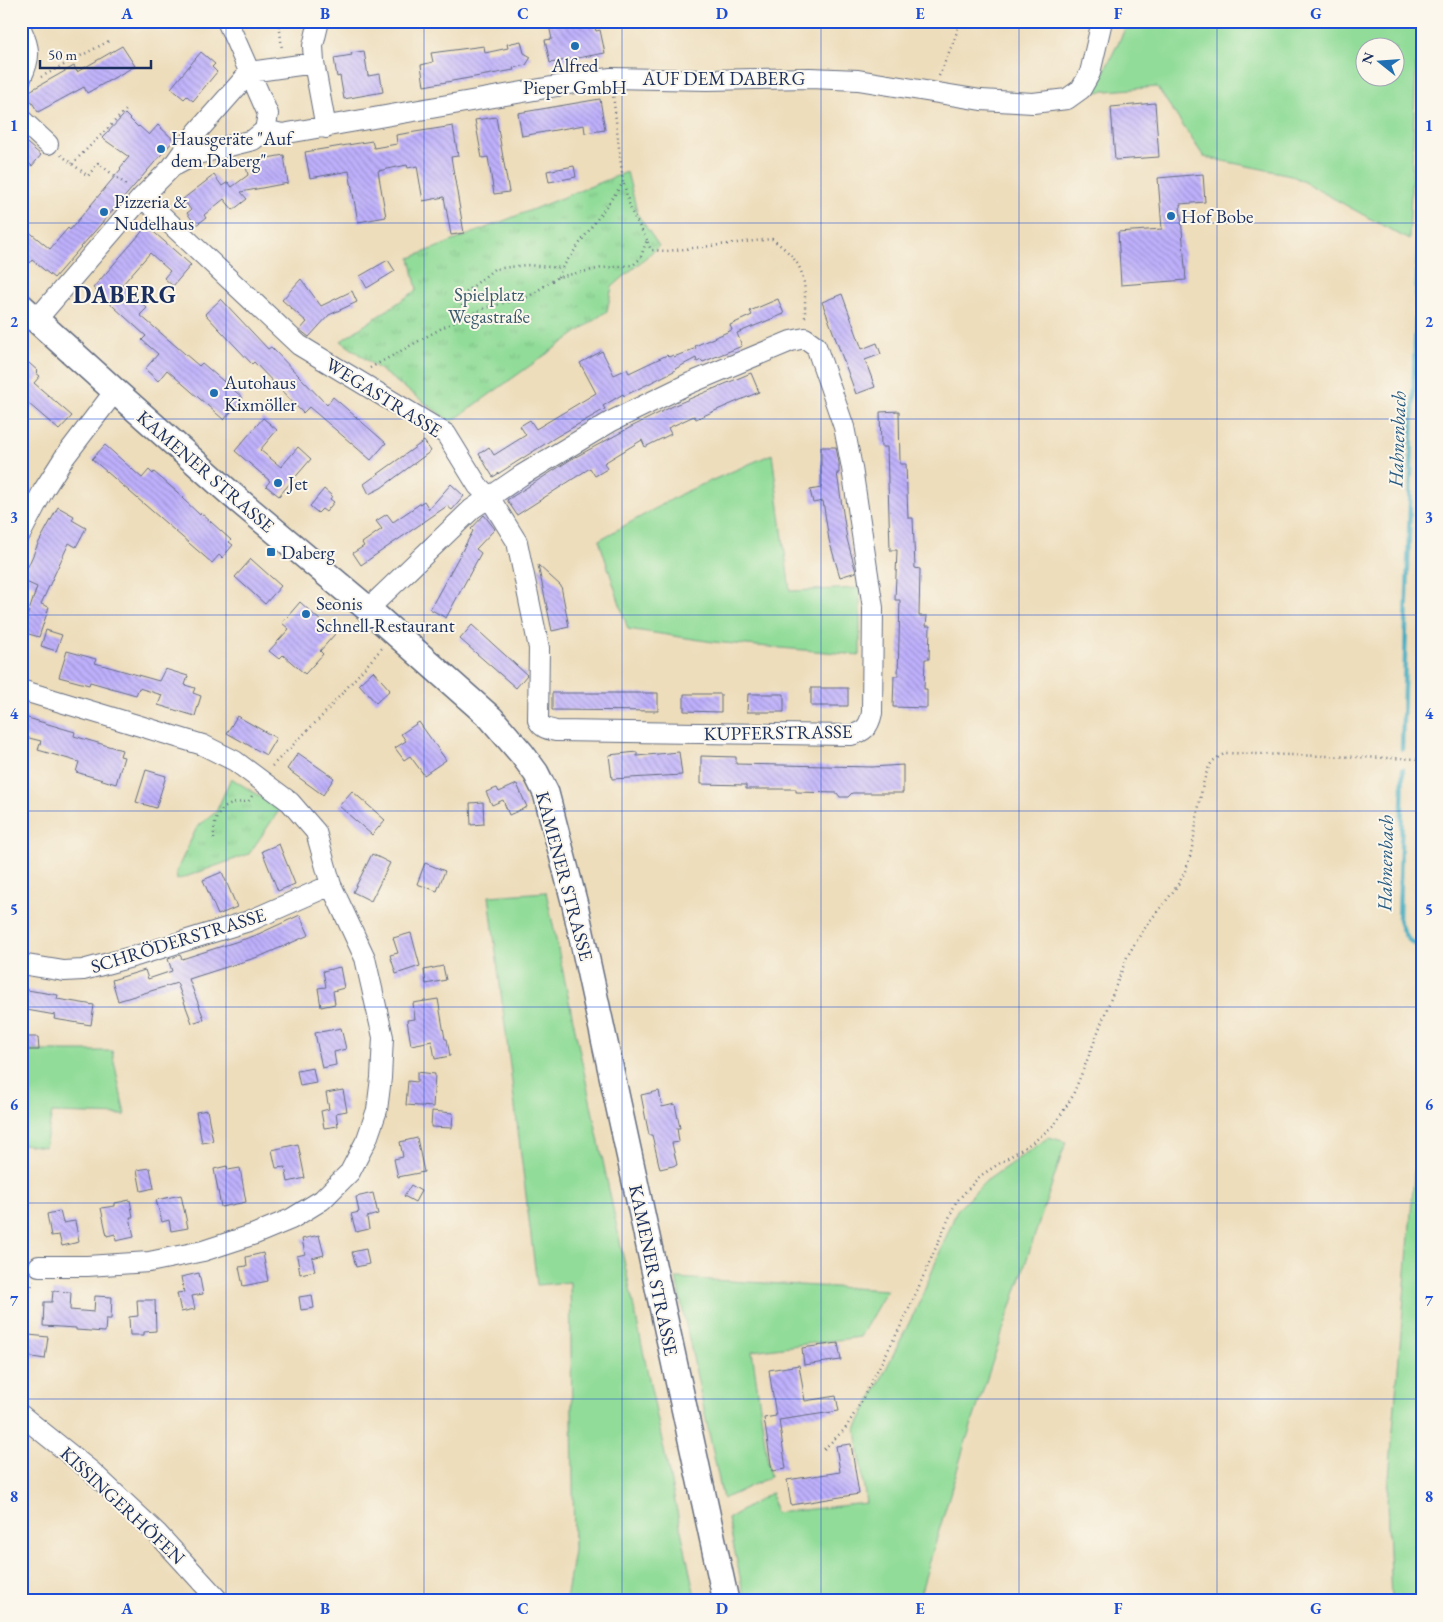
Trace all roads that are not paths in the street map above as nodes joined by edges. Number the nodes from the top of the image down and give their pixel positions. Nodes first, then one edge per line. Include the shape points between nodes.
1 (227, 21) edge
2 (319, 21) edge
3 (1102, 21) edge
4 (21, 29) edge
5 (314, 63) junction
6 (250, 72) junction
7 (22, 77) edge
8 (21, 119) edge
9 (326, 128) junction
10 (265, 130) junction
11 (48, 144) road end
12 (172, 167) junction
13 (142, 197) junction
14 (29, 312) edge
15 (115, 392) junction
16 (489, 497) junction
17 (21, 533) edge
18 (368, 609) junction
19 (21, 690) edge
20 (556, 731) joint
21 (331, 885) junction
22 (21, 964) edge
23 (39, 1266) road end
24 (21, 1415) edge
25 (219, 1601) edge
26 (726, 1601) edge

1 - 6 street
2 - 5 street via 313,46
3 - 9 street, AUF DEM DABERG via 1090,73 1080,90 1067,99 1033,103 981,100 858,80 611,78
4 - 7 street via 29,48 28,63
5 - 6 street
5 - 9 street
6 - 10 street via 268,114
6 - 12 street via 197,132
8 - 11 street
9 - 10 street, AUF DEM DABERG via 282,134
10 - 12 street via 254,140 197,154
12 - 13 street
13 - 14 street
13 - 16 street, WEGASTRASSE via 299,344 446,434 478,486
14 - 15 main road, KAMENER STRASSE
15 - 17 street via 64,458
15 - 18 main road, KAMENER STRASSE
16 - 18 street via 472,509
16 - 20 street, WEGASTRASSE via 517,542 539,648 538,720 541,726
16 - 20 street, KUPFERSTRASSE via 612,421 697,381 805,338 816,346 844,427 873,608 872,713 867,728 850,735
18 - 26 main road, KAMENER STRASSE via 491,718 522,754 546,793 576,905
19 - 21 street via 203,745 235,761 290,802 316,832
21 - 22 street, SCHRÖDERSTRASSE via 249,921 83,970 64,971
21 - 23 street via 366,958 383,1037 377,1110 350,1172 322,1200 290,1219 203,1251 149,1262
24 - 25 street, KISSINGERHÖFEN via 91,1471 157,1533

